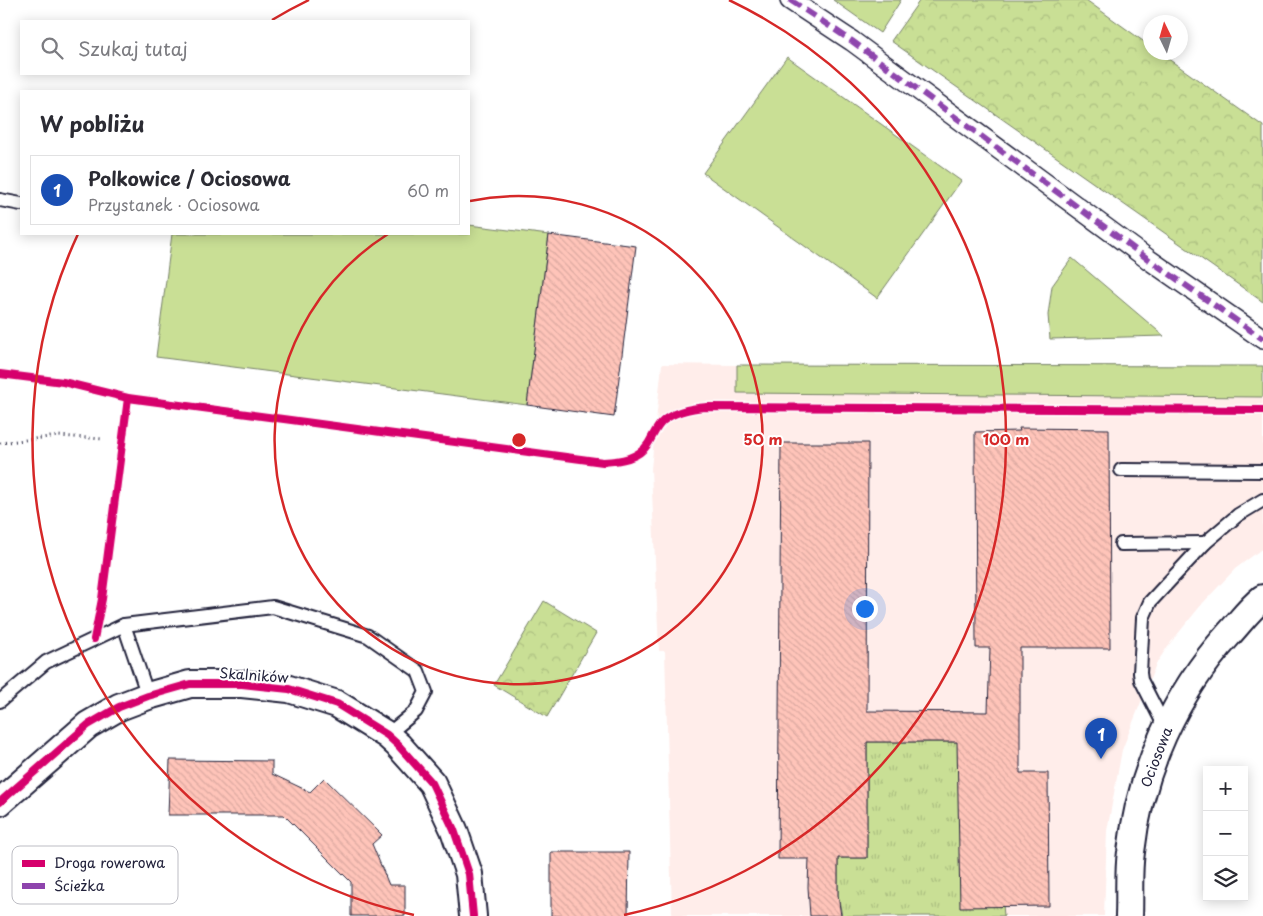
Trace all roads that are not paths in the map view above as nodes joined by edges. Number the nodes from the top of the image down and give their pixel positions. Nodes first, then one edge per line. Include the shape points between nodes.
1 (790, 0) edge
2 (0, 200) edge
3 (20, 204) edge
4 (1263, 338) edge
5 (1121, 470) dead end
6 (1263, 471) edge
7 (1263, 500) edge
8 (1205, 543) junction
9 (1121, 544) dead end
10 (1263, 598) edge
11 (124, 625) junction
12 (148, 696) junction
13 (0, 701) edge
14 (1165, 727) junction
15 (387, 735) junction
16 (0, 802) edge
17 (473, 916) edge
18 (1129, 916) edge

1 - 4 street via 852,41 1148,259
2 - 3 lane
5 - 6 lane
7 - 8 lane via 1238,515
8 - 9 lane
8 - 14 lane via 1150,602 1143,618 1141,680
10 - 14 street, Ociosowa via 1210,655
11 - 12 lane
11 - 13 lane via 46,662
11 - 15 lane via 273,607 368,636 418,671 426,692 416,711
12 - 15 street, Skalników via 190,684 288,688 337,704
12 - 16 street, Skalników via 119,707 88,725
14 - 18 street, Ociosowa via 1138,808 1131,853
15 - 17 street, Skalników via 432,783 454,830 469,874

